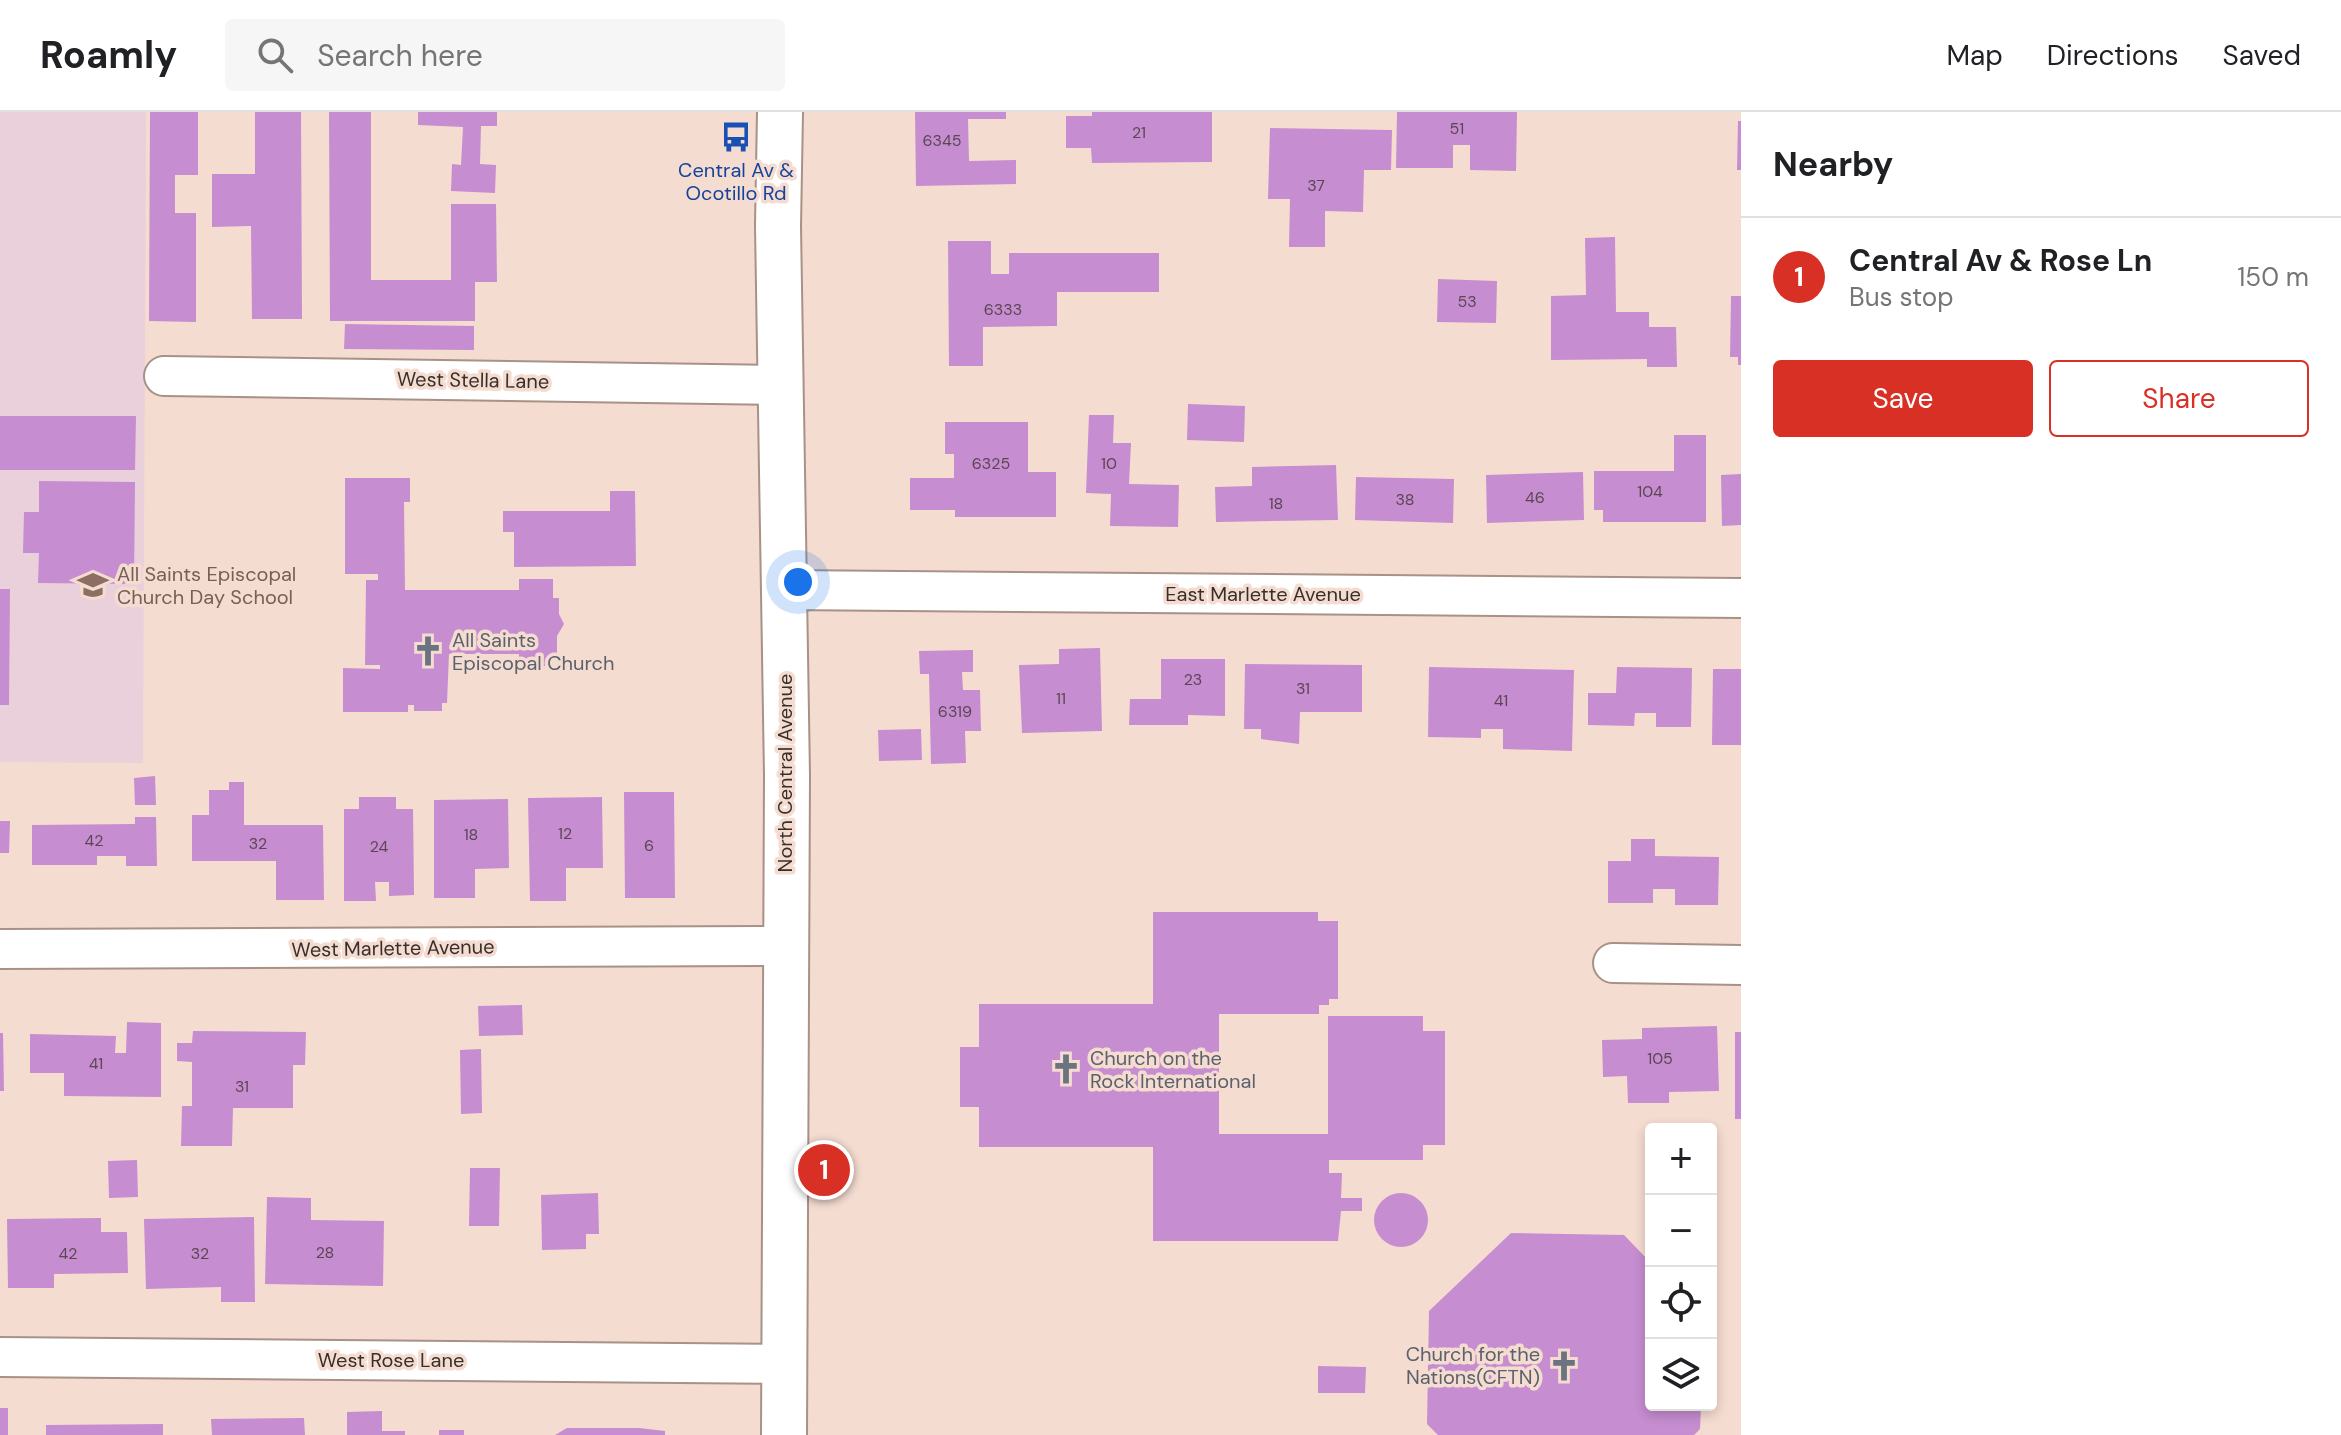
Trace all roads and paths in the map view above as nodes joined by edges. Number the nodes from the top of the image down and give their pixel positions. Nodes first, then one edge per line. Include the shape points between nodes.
1 (780, 112) edge
2 (164, 376) dead end
3 (782, 385) junction
4 (785, 590) junction
5 (1741, 598) edge
6 (786, 946) junction
7 (0, 949) edge
8 (1613, 963) dead end
9 (1741, 965) edge
10 (0, 1357) edge
11 (783, 1364) junction
12 (784, 1435) edge

1 - 3 main road, North Central Avenue
2 - 3 street, West Stella Lane
3 - 4 main road, North Central Avenue
4 - 5 street, East Marlette Avenue
4 - 6 main road, North Central Avenue
6 - 7 street, West Marlette Avenue
6 - 11 main road, North Central Avenue
8 - 9 street
10 - 11 street, West Rose Lane
11 - 12 main road, North Central Avenue

